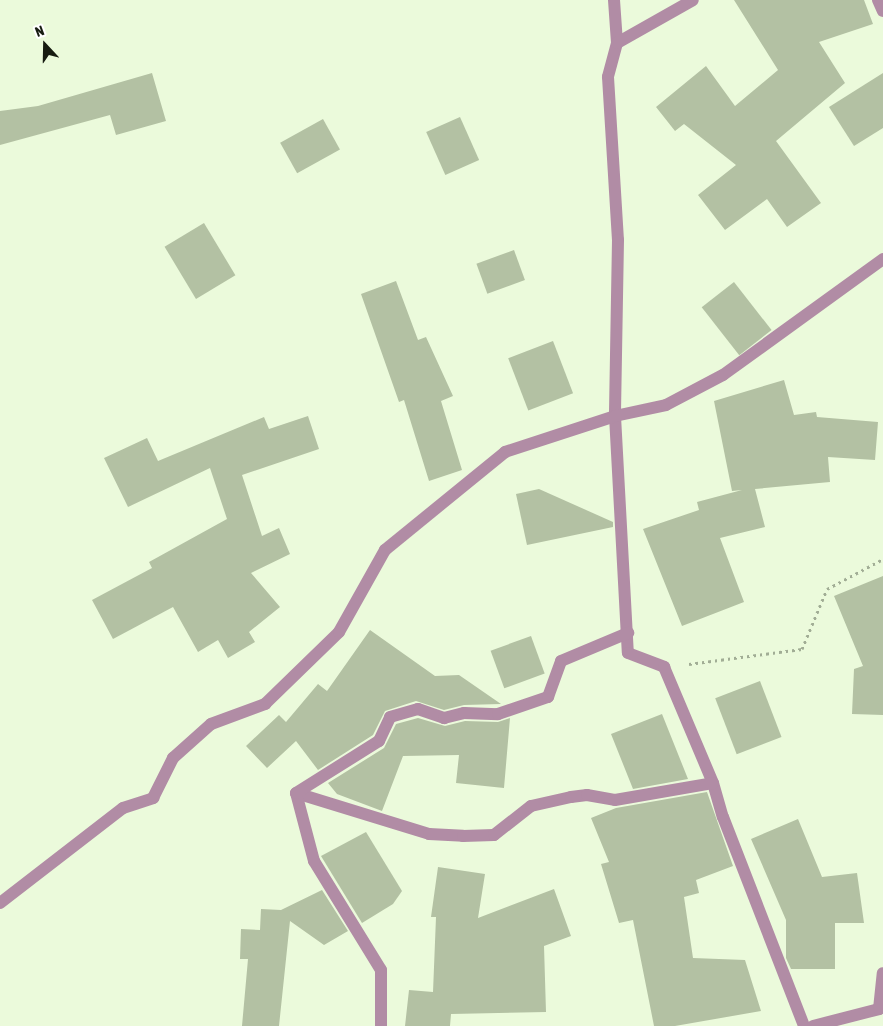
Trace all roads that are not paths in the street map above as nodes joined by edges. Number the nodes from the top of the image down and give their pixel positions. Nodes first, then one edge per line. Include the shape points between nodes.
1 (614, 0) edge
2 (693, 0) edge
3 (878, 0) edge
4 (883, 11) edge
5 (617, 43) junction
6 (883, 259) edge
7 (615, 416) junction
8 (628, 633) junction
9 (713, 783) junction
10 (296, 794) junction
11 (0, 903) edge
12 (883, 974) edge
13 (381, 1026) edge
14 (804, 1026) edge
15 (813, 1026) edge

1 - 5 street
2 - 5 street
3 - 4 street
5 - 7 street via 608,77 618,240
6 - 7 street via 722,375 666,405
7 - 8 street
7 - 11 street via 505,452 385,550 339,632 265,704 211,724 173,758 152,798 124,808
8 - 9 street via 628,653 664,667
8 - 10 street via 561,661 548,696 498,714 464,712 444,718 418,709 390,717 379,741
9 - 10 street via 615,800 587,795 571,797 532,806 494,835 463,836 429,834
9 - 14 street via 723,817
10 - 13 street via 314,861 381,970
12 - 15 street via 880,1009

